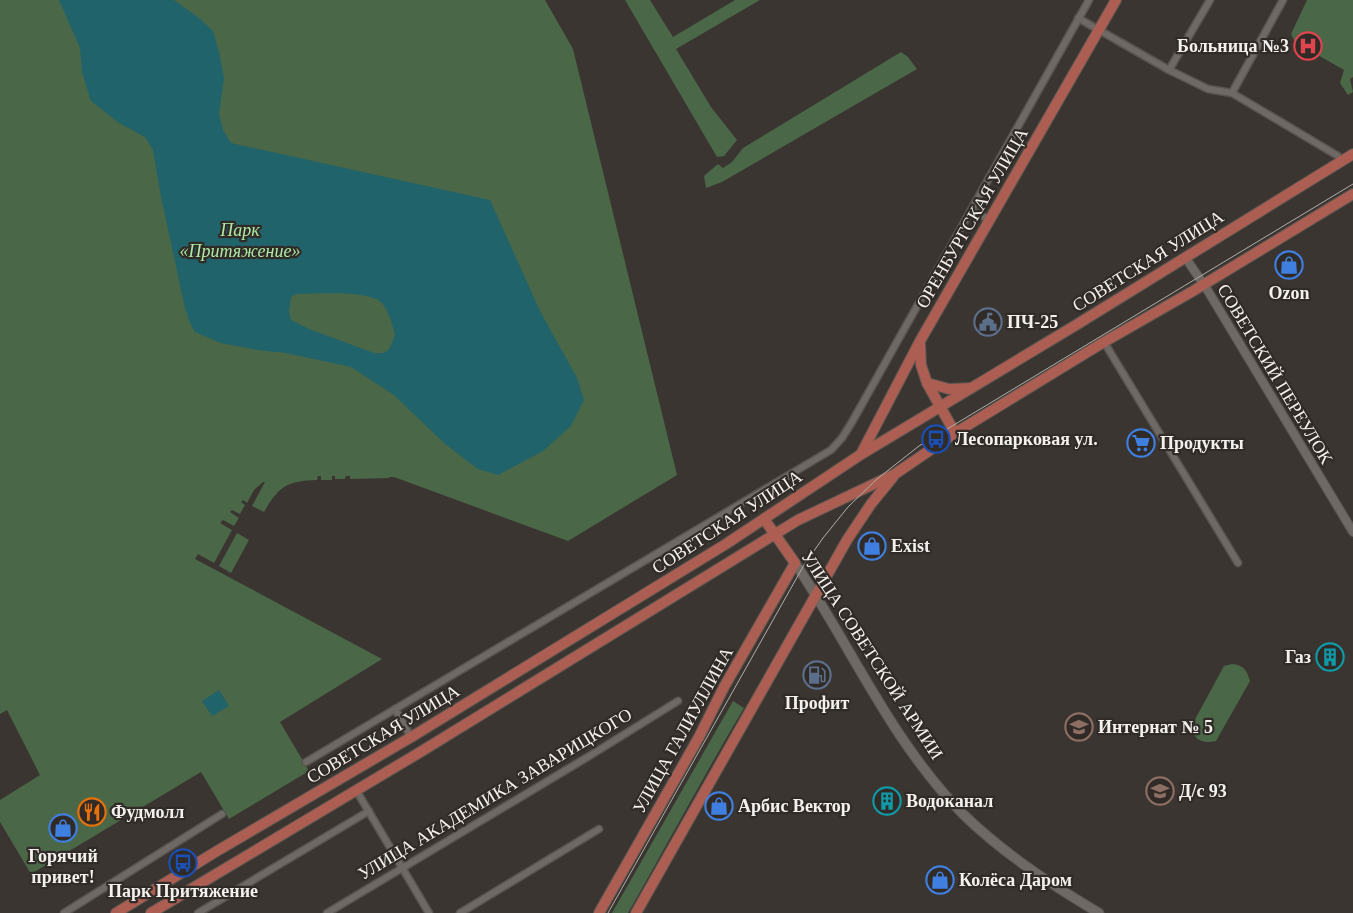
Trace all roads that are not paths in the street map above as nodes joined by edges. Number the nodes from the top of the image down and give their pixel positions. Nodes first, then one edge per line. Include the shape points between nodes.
1 (1089, 0) edge
2 (1116, 0) edge
3 (1210, 0) edge
4 (1283, 0) edge
5 (1078, 18) junction
6 (1099, 30) junction
7 (1169, 70) junction
8 (1232, 93) junction
9 (1353, 154) edge
10 (1341, 161) junction
11 (1353, 194) edge
12 (971, 210) junction
13 (990, 220) junction
14 (1185, 257) junction
15 (1204, 285) junction
16 (920, 341) junction
17 (1104, 342) junction
18 (927, 383) junction
19 (972, 388) junction
20 (941, 407) junction
21 (955, 433) junction
22 (860, 455) junction
23 (895, 474) junction
24 (764, 520) junction
25 (1353, 532) edge
26 (774, 536) junction
27 (795, 563) junction
28 (1238, 563) dead end
29 (816, 593) junction
30 (678, 701) dead end
31 (395, 709) junction
32 (411, 737) junction
33 (420, 752) junction
34 (306, 762) dead end
35 (356, 790) junction
36 (369, 811) junction
37 (222, 814) dead end
38 (599, 829) dead end
39 (402, 868) junction
40 (64, 913) edge
41 (116, 913) edge
42 (151, 913) edge
43 (198, 913) edge
44 (327, 913) edge
45 (429, 913) edge
46 (460, 913) edge
47 (599, 913) edge
48 (636, 913) edge
49 (1100, 913) edge

1 - 5 street
2 - 6 main road, ОРЕНБУРГСКАЯ УЛИЦА
3 - 7 street
4 - 8 street
5 - 6 street
5 - 12 street
6 - 7 street
6 - 13 main road, ОРЕНБУРГСКАЯ УЛИЦА
7 - 8 street via 1208,89
8 - 10 street via 1338,156
9 - 10 main road, СОВЕТСКАЯ УЛИЦА
10 - 14 main road, СОВЕТСКАЯ УЛИЦА
11 - 15 main road, СОВЕТСКАЯ УЛИЦА
12 - 13 street
12 - 31 street via 852,422 831,450
13 - 16 main road, ОРЕНБУРГСКАЯ УЛИЦА
14 - 15 street, СОВЕТСКИЙ ПЕРЕУЛОК
14 - 19 main road, СОВЕТСКАЯ УЛИЦА
15 - 17 main road, СОВЕТСКАЯ УЛИЦА
15 - 25 street, СОВЕТСКИЙ ПЕРЕУЛОК
16 - 18 main road via 921,365
16 - 22 main road, ОРЕНБУРГСКАЯ УЛИЦА
17 - 21 main road, СОВЕТСКАЯ УЛИЦА
17 - 28 street
18 - 19 main road via 949,389
18 - 20 main road
19 - 20 main road, СОВЕТСКАЯ УЛИЦА
20 - 21 main road
20 - 22 main road, СОВЕТСКАЯ УЛИЦА
21 - 23 main road, СОВЕТСКАЯ УЛИЦА
22 - 24 main road, СОВЕТСКАЯ УЛИЦА
23 - 26 main road, СОВЕТСКАЯ УЛИЦА via 798,520
23 - 29 main road, СОВЕТСКАЯ УЛИЦА via 847,540
24 - 26 main road, УЛИЦА СОВЕТСКОЙ АРМИИ
24 - 32 main road, СОВЕТСКАЯ УЛИЦА
26 - 27 main road, УЛИЦА СОВЕТСКОЙ АРМИИ
26 - 33 main road, СОВЕТСКАЯ УЛИЦА
27 - 29 main road, УЛИЦА СОВЕТСКОЙ АРМИИ
27 - 47 main road, УЛИЦА ГАЛИУЛЛИНА
29 - 48 main road
29 - 49 main road, УЛИЦА СОВЕТСКОЙ АРМИИ via 902,738 937,784 999,845 1054,887
30 - 39 street, УЛИЦА АКАДЕМИКА ЗАВАРИЦКОГО
31 - 32 street
31 - 34 street
32 - 33 main road
32 - 41 main road, СОВЕТСКАЯ УЛИЦА
33 - 35 main road, СОВЕТСКАЯ УЛИЦА
35 - 36 street
35 - 42 main road, СОВЕТСКАЯ УЛИЦА
36 - 39 street
36 - 43 street
37 - 40 street
38 - 46 street
39 - 44 street, УЛИЦА АКАДЕМИКА ЗАВАРИЦКОГО
39 - 45 street

